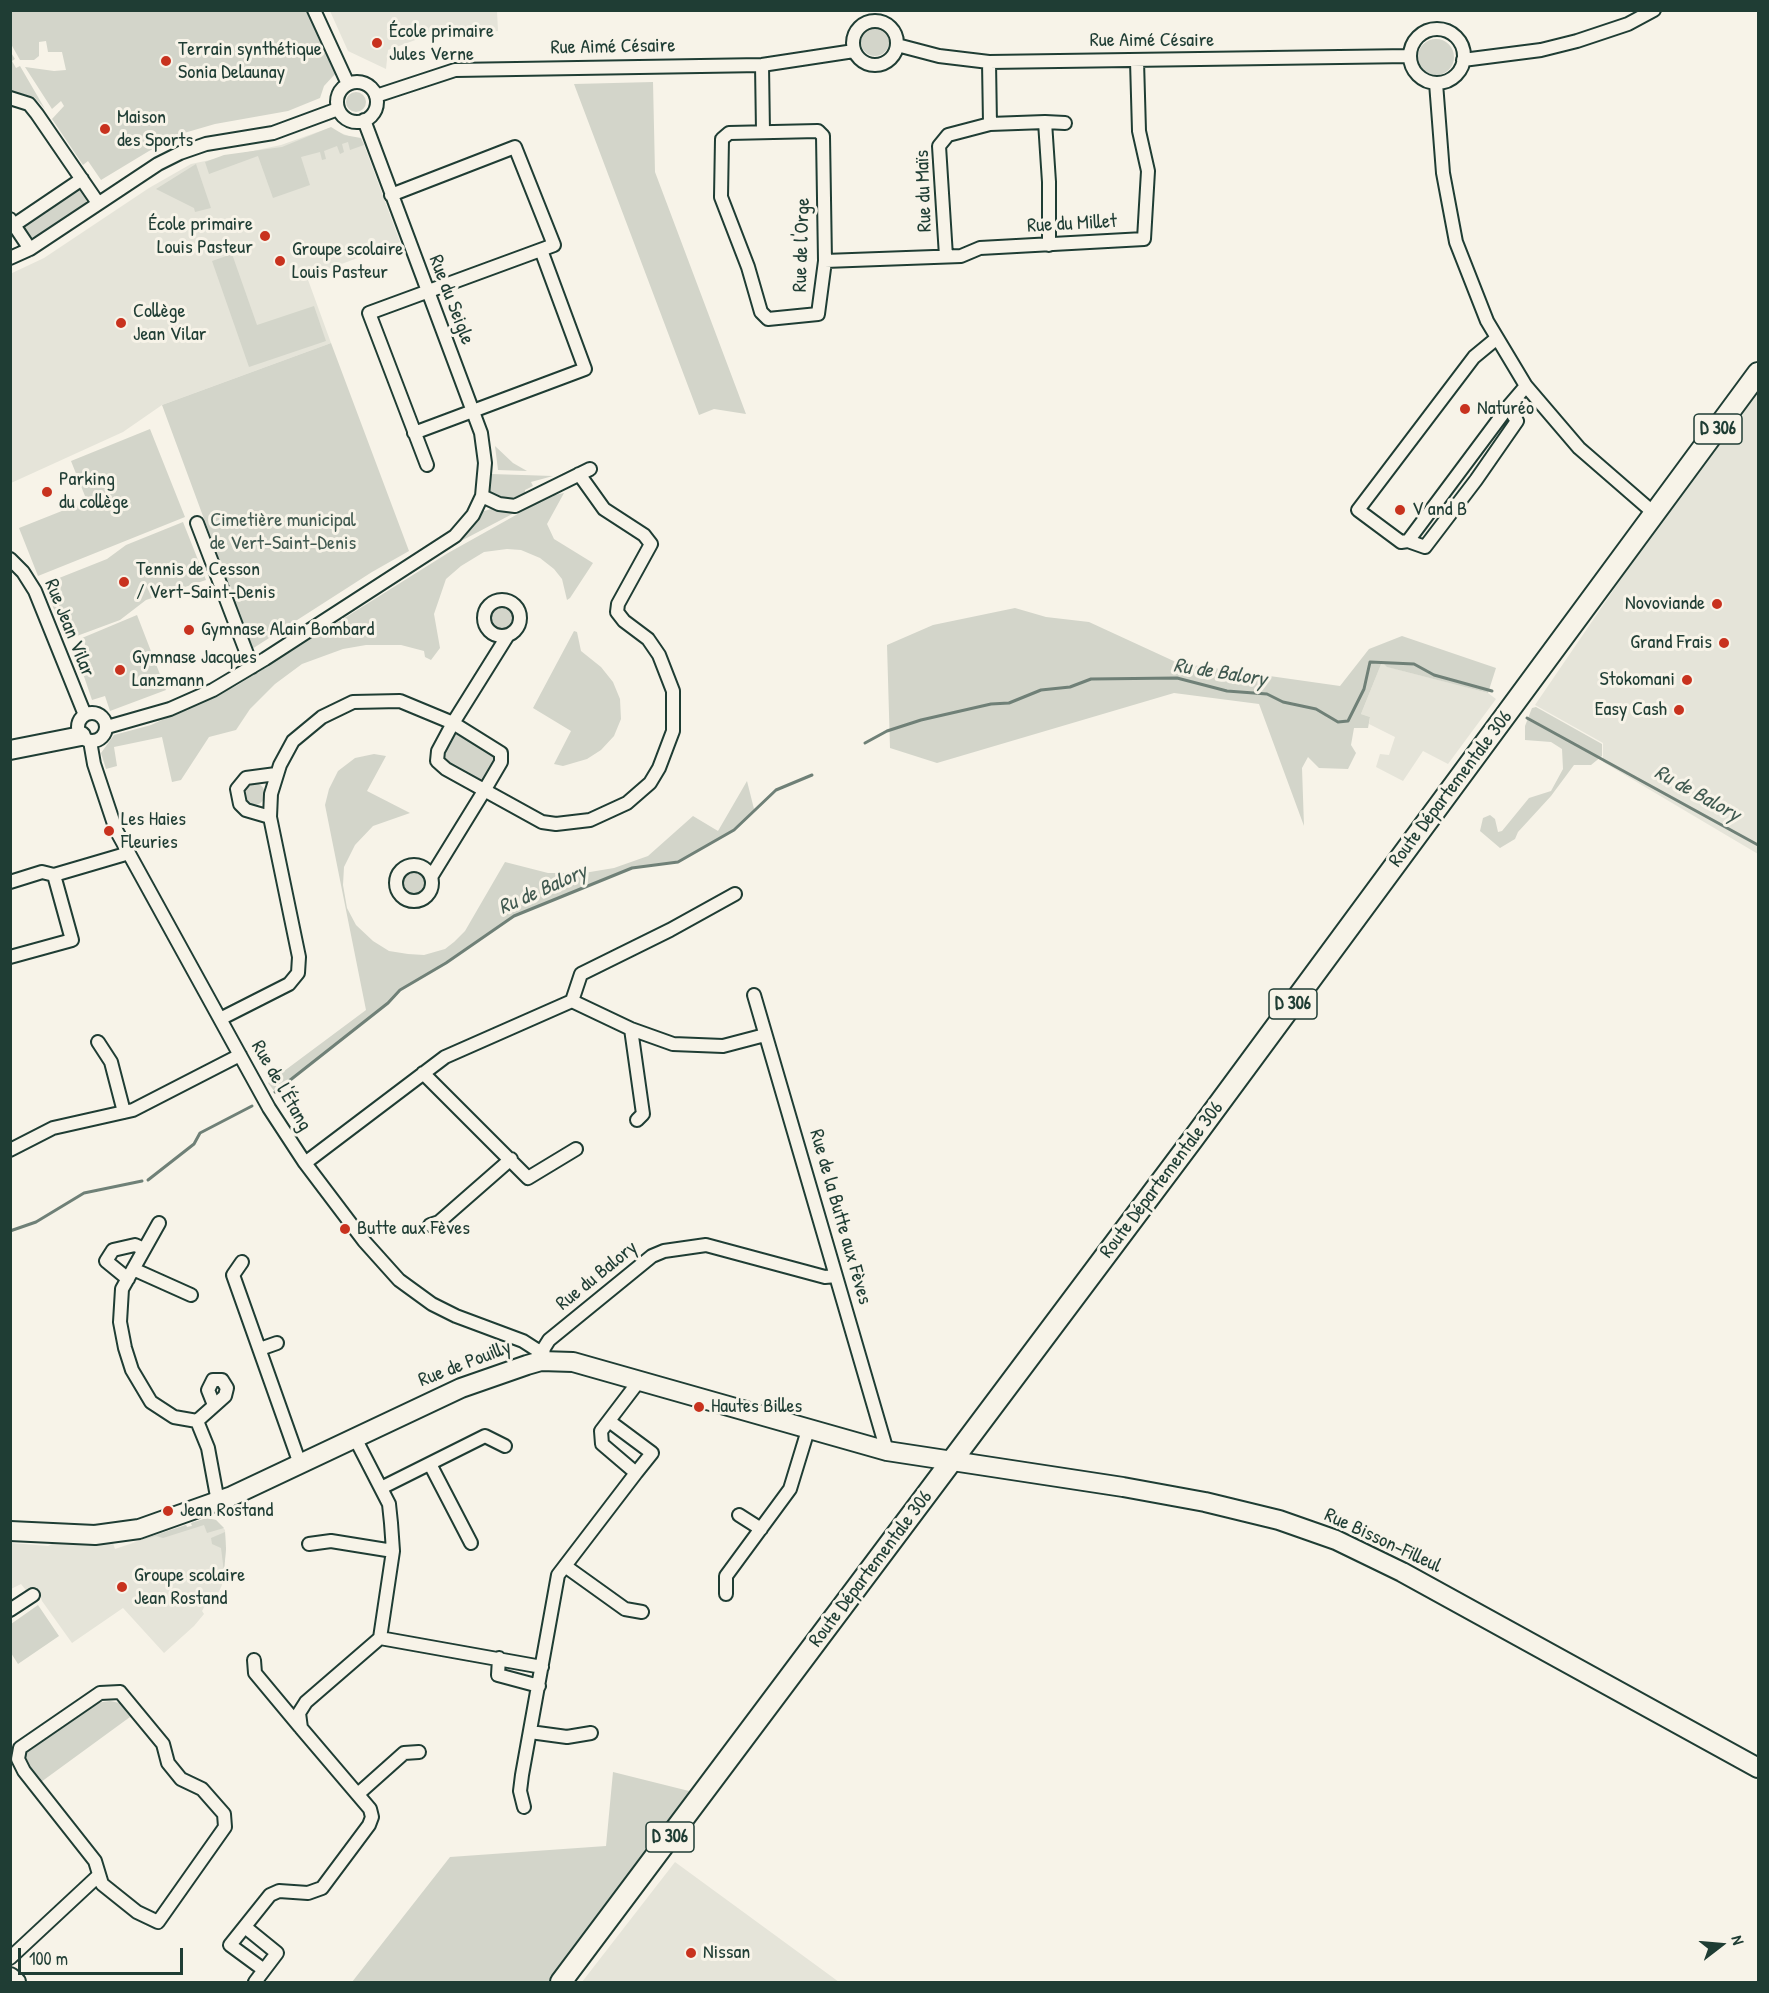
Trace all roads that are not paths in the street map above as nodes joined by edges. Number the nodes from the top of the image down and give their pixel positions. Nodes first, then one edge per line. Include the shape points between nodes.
1 (314, 10) edge
2 (1654, 10) edge
3 (874, 16) edge
4 (897, 45) junction
5 (854, 51) junction
6 (1410, 56) junction
7 (1463, 60) junction
8 (1137, 61) junction
9 (989, 62) junction
10 (762, 64) junction
11 (1437, 83) junction
12 (348, 84) junction
13 (376, 96) junction
14 (10, 98) edge
15 (338, 110) junction
16 (364, 120) junction
17 (1045, 122) junction
18 (1065, 123) dead end
19 (990, 124) junction
20 (764, 132) junction
21 (82, 179) junction
22 (391, 195) junction
23 (98, 203) junction
24 (12, 222) edge
25 (1049, 245) junction
26 (30, 249) junction
27 (540, 250) junction
28 (946, 256) junction
29 (10, 258) edge
30 (825, 261) junction
31 (427, 291) junction
32 (1497, 338) junction
33 (1758, 373) edge
34 (1526, 386) junction
35 (1508, 407) junction
36 (472, 412) junction
37 (414, 433) junction
38 (426, 465) dead end
39 (1465, 465) junction
40 (1476, 480) junction
41 (482, 496) junction
42 (1655, 514) junction
43 (197, 523) dead end
44 (1408, 541) junction
45 (10, 559) edge
46 (508, 635) dead end
47 (252, 667) junction
48 (85, 715) junction
49 (453, 723) junction
50 (106, 727) junction
51 (86, 738) junction
52 (10, 750) edge
53 (276, 774) junction
54 (484, 791) junction
55 (270, 817) junction
56 (129, 853) junction
57 (54, 875) junction
58 (430, 877) dead end
59 (10, 882) edge
60 (735, 894) dead end
61 (10, 957) edge
62 (754, 995) dead end
63 (572, 1001) junction
64 (220, 1019) junction
65 (631, 1029) junction
66 (765, 1035) junction
67 (98, 1042) dead end
68 (240, 1055) junction
69 (423, 1073) junction
70 (124, 1112) junction
71 (637, 1120) dead end
72 (576, 1149) dead end
73 (10, 1150) edge
74 (511, 1159) junction
75 (305, 1163) junction
76 (159, 1223) dead end
77 (430, 1225) dead end
78 (144, 1249) junction
79 (242, 1262) dead end
80 (131, 1274) junction
81 (837, 1276) junction
82 (191, 1295) dead end
83 (277, 1343) dead end
84 (260, 1349) junction
85 (541, 1361) junction
86 (639, 1381) junction
87 (214, 1405) dead end
88 (609, 1421) junction
89 (197, 1422) junction
90 (808, 1430) junction
91 (355, 1438) junction
92 (505, 1446) dead end
93 (887, 1451) junction
94 (950, 1462) junction
95 (300, 1464) junction
96 (430, 1464) junction
97 (636, 1473) junction
98 (381, 1488) junction
99 (218, 1503) junction
100 (739, 1515) dead end
101 (761, 1529) junction
102 (10, 1531) edge
103 (471, 1543) dead end
104 (309, 1544) dead end
105 (393, 1551) junction
106 (565, 1566) junction
107 (726, 1594) dead end
108 (33, 1595) dead end
109 (10, 1610) edge
110 (642, 1612) dead end
111 (380, 1638) junction
112 (499, 1658) junction
113 (254, 1660) dead end
114 (542, 1667) junction
115 (538, 1686) junction
116 (301, 1728) junction
117 (530, 1732) junction
118 (591, 1733) dead end
119 (419, 1752) dead end
120 (14, 1759) edge
121 (1758, 1768) edge
122 (358, 1794) junction
123 (524, 1807) dead end
124 (98, 1876) junction
125 (245, 1927) junction
126 (10, 1958) edge
127 (264, 1970) junction
128 (10, 1977) edge
129 (16, 1983) edge
130 (255, 1983) edge
131 (561, 1983) edge

1 - 12 street
2 - 7 street via 1628,24 1577,41
3 - 4 street via 894,31
3 - 5 street via 856,30
4 - 5 street via 891,59 878,66 863,62
4 - 9 street, Rue Aimé Césaire via 939,56
5 - 10 street, Rue Aimé Césaire
6 - 7 street via 1416,40 1430,30 1439,30 1455,36
6 - 8 street, Rue Aimé Césaire
6 - 11 street via 1418,75
7 - 11 street via 1456,75
8 - 9 street, Rue Aimé Césaire
8 - 25 street, Rue du Millet via 1139,131 1148,171 1144,239
9 - 19 street
10 - 13 street, Rue Aimé Césaire via 455,70
10 - 20 street
11 - 32 street via 1443,173 1456,242 1470,283
12 - 13 street via 364,83
12 - 15 street via 338,95
13 - 16 street via 375,110
14 - 21 street via 30,104
15 - 16 street via 352,121
15 - 23 street via 273,132 206,144 180,153
16 - 22 street, Rue du Seigle
17 - 18 street, Rue du Maïs
17 - 19 street, Rue du Maïs
17 - 25 street
19 - 28 street, Rue du Maïs via 948,135 939,146
20 - 30 street, Rue de l'Orge via 818,131 823,136
20 - 30 street, Rue de l'Orge via 729,133 722,139 721,197 761,312 768,319 818,314
21 - 23 street
21 - 24 street
22 - 27 street via 515,147 554,245
22 - 31 street, Rue du Seigle
23 - 26 street
24 - 26 street
25 - 28 street, Rue du Millet via 980,248 961,256
26 - 29 street
27 - 31 street
27 - 36 street via 585,369
28 - 30 street, Rue du Millet
31 - 36 street, Rue du Seigle
31 - 37 street via 369,313
32 - 34 street
32 - 44 street via 1474,357 1358,510 1401,543
33 - 42 main road, Route Départementale 306 / D 306
34 - 35 street
34 - 42 street via 1579,448
35 - 39 street
35 - 40 street via 1517,421
36 - 37 street
36 - 41 street, Rue du Seigle via 484,448
37 - 38 street
39 - 40 street via 1467,478
39 - 44 street
40 - 44 street via 1425,547
41 - 47 street via 473,515 455,536
41 - 54 street via 515,506 585,471 604,509 644,535 651,544 617,612 648,639 668,672 674,700 673,731 659,768 650,783 627,803 590,820 556,824 542,822
42 - 94 main road, Route Départementale 306 / D 306
43 - 47 street
45 - 48 street, Rue Jean Vilar via 35,591
46 - 49 street
47 - 50 street via 170,709
48 - 50 street via 97,714
48 - 51 street via 79,723
49 - 53 street via 400,700 353,702 304,729
49 - 54 street via 437,761
49 - 54 street via 501,753 501,762
50 - 51 street via 100,739
51 - 52 street
51 - 56 street, Rue de l'Étang via 113,821
53 - 55 street
53 - 55 street via 246,778 237,789 240,804 246,810
54 - 58 street
55 - 64 street via 299,957 298,973 289,984
56 - 57 street
56 - 64 street, Rue de l'Étang
57 - 59 street via 42,872
57 - 61 street via 72,940
60 - 63 street via 581,974
62 - 66 street, Rue de la Butte aux Fèves
63 - 65 street
63 - 69 street via 445,1057
64 - 68 street, Rue de l'Étang
65 - 66 street via 673,1044 723,1046
65 - 71 street via 643,1114
66 - 81 street, Rue de la Butte aux Fèves
67 - 70 street via 111,1062
68 - 70 street via 164,1096
68 - 75 street, Rue de l'Étang
69 - 74 street
69 - 75 street
70 - 73 street via 53,1128
72 - 74 street via 528,1178
74 - 77 street via 439,1222
75 - 85 street, Rue de l'Étang via 399,1280 456,1316 523,1341 537,1350
76 - 78 street
78 - 80 street
78 - 80 street via 135,1245 113,1250 106,1262
79 - 84 street via 232,1275
80 - 82 street
80 - 89 street via 122,1289 120,1322 132,1370 151,1402 174,1417
81 - 85 street, Rue du Balory via 825,1277 706,1245 664,1251 652,1256 549,1340
81 - 93 street, Rue de la Butte aux Fèves
83 - 84 street
84 - 95 street
85 - 86 street, Rue de Pouilly via 573,1362
85 - 91 street, Rue de Pouilly via 446,1394
86 - 88 street
86 - 90 street, Rue de Pouilly
87 - 89 street
88 - 97 street via 601,1431 602,1444
88 - 97 street via 652,1453
89 - 99 street via 208,1448
90 - 93 street, Rue de Pouilly
90 - 101 street via 790,1489
91 - 95 street, Rue de Pouilly
91 - 98 street
92 - 96 street via 485,1436
93 - 94 street, Rue de Pouilly
94 - 121 street, Rue Bisson-Filleul via 1204,1502 1279,1520 1336,1540 1402,1572
94 - 131 main road, Route Départementale 306 / D 306
95 - 99 street, Rue de Pouilly
96 - 98 street
96 - 103 street
97 - 106 street
98 - 105 street via 388,1504
99 - 102 street, Rue de Pouilly via 109,1534 71,1536
100 - 101 street
101 - 107 street via 726,1576
104 - 105 street via 331,1541
105 - 111 street
106 - 110 street via 625,1609
106 - 114 street via 558,1575
108 - 109 street
111 - 112 street
111 - 116 street via 306,1702 299,1713
112 - 114 street
112 - 115 street via 498,1675
113 - 116 street via 255,1673
114 - 115 street
115 - 117 street
116 - 122 street
117 - 118 street via 567,1737
117 - 123 street via 520,1791
119 - 122 street via 404,1753
120 - 124 street via 95,1861
120 - 124 street via 20,1748 100,1693 120,1692 163,1744 168,1763 181,1779 202,1789 224,1814 225,1827 158,1922 137,1912 102,1884
122 - 125 street via 370,1809 369,1825 322,1888 316,1892 279,1891 270,1895
124 - 126 street
125 - 127 street via 277,1953
125 - 127 street via 230,1945
127 - 130 street
128 - 129 street

